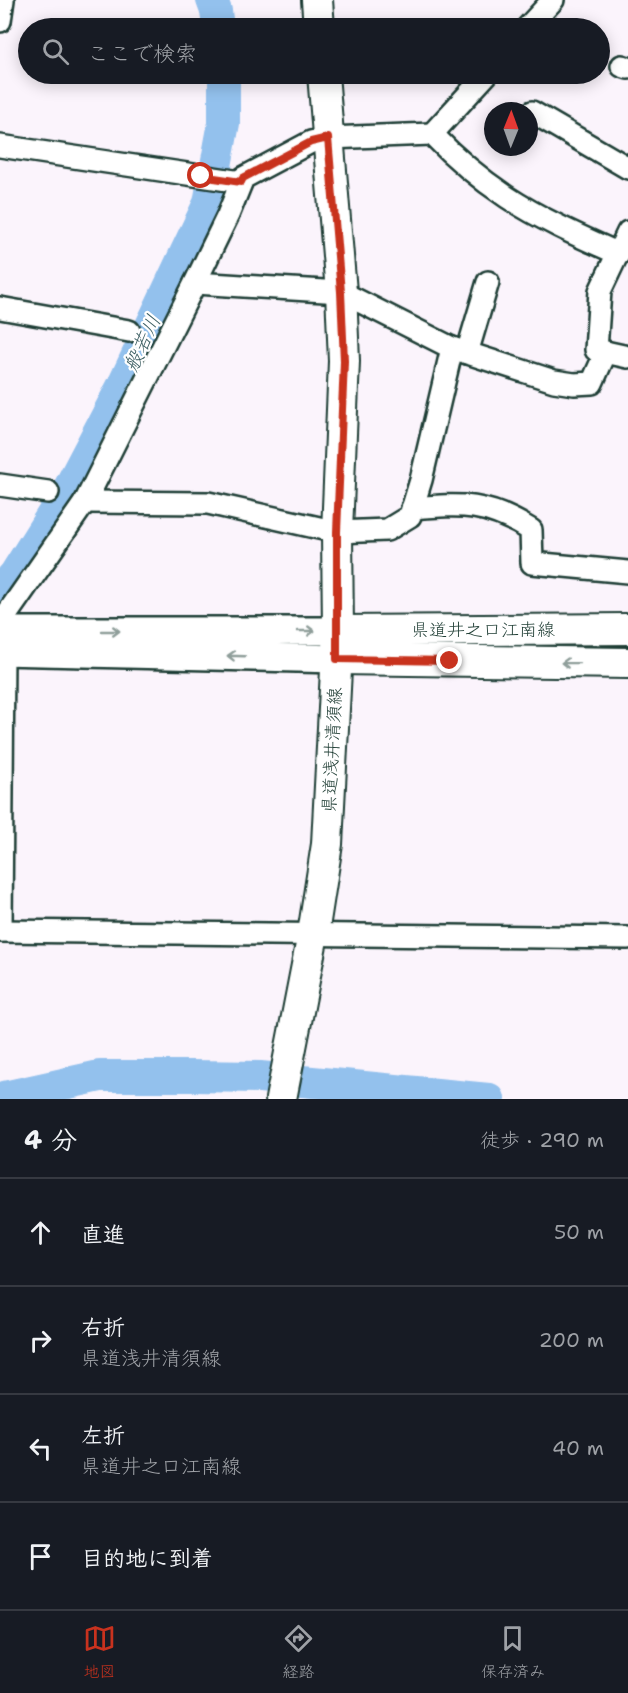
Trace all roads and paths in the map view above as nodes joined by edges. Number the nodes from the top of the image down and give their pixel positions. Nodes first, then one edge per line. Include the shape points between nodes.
1 (3, 0) edge
2 (317, 0) edge
3 (553, 0) edge
4 (318, 18) edge
5 (536, 18) edge
6 (0, 21) edge
7 (324, 84) edge
8 (478, 84) edge
9 (538, 116) edge
10 (432, 134) junction
11 (328, 138) junction
12 (0, 146) edge
13 (628, 168) edge
14 (241, 182) junction
15 (628, 232) edge
16 (619, 254) junction
17 (488, 282) dead end
18 (195, 283) junction
19 (341, 292) junction
20 (0, 308) edge
21 (129, 331) dead end
22 (460, 350) junction
23 (606, 352) junction
24 (628, 357) edge
25 (0, 486) edge
26 (48, 492) dead end
27 (85, 502) junction
28 (412, 508) junction
29 (337, 532) junction
30 (628, 572) edge
31 (0, 624) edge
32 (628, 629) edge
33 (1, 645) edge
34 (337, 645) junction
35 (628, 663) edge
36 (1, 931) edge
37 (313, 933) junction
38 (628, 938) edge
39 (281, 1099) edge

1 - 6 street
2 - 4 main road
3 - 5 street
7 - 11 main road, 県道浅井清須線
8 - 10 street
9 - 13 street
10 - 11 street
10 - 16 street via 452,155 507,197
11 - 14 street via 311,142
11 - 19 main road, 県道浅井清須線
12 - 14 street
14 - 18 street
15 - 16 street
16 - 23 street via 600,291 596,350
17 - 22 street
18 - 19 street
18 - 27 street
19 - 22 street
19 - 29 main road, 県道浅井清須線 via 344,361
20 - 21 street
22 - 23 street via 574,384 592,383
22 - 28 street
23 - 24 street
25 - 26 street
27 - 29 street via 208,504
27 - 31 street
28 - 29 street via 410,516 387,530
28 - 30 street via 480,507 509,516 531,530 532,563
29 - 34 main road, 県道浅井清須線
32 - 34 main road, 県道井之口江南線
33 - 34 street
33 - 36 street
35 -> 34 main road, 県道井之口江南線
34 - 37 main road, 県道浅井清須線 via 327,844
36 - 37 street
37 - 38 street
37 - 39 main road, 県道浅井清須線

